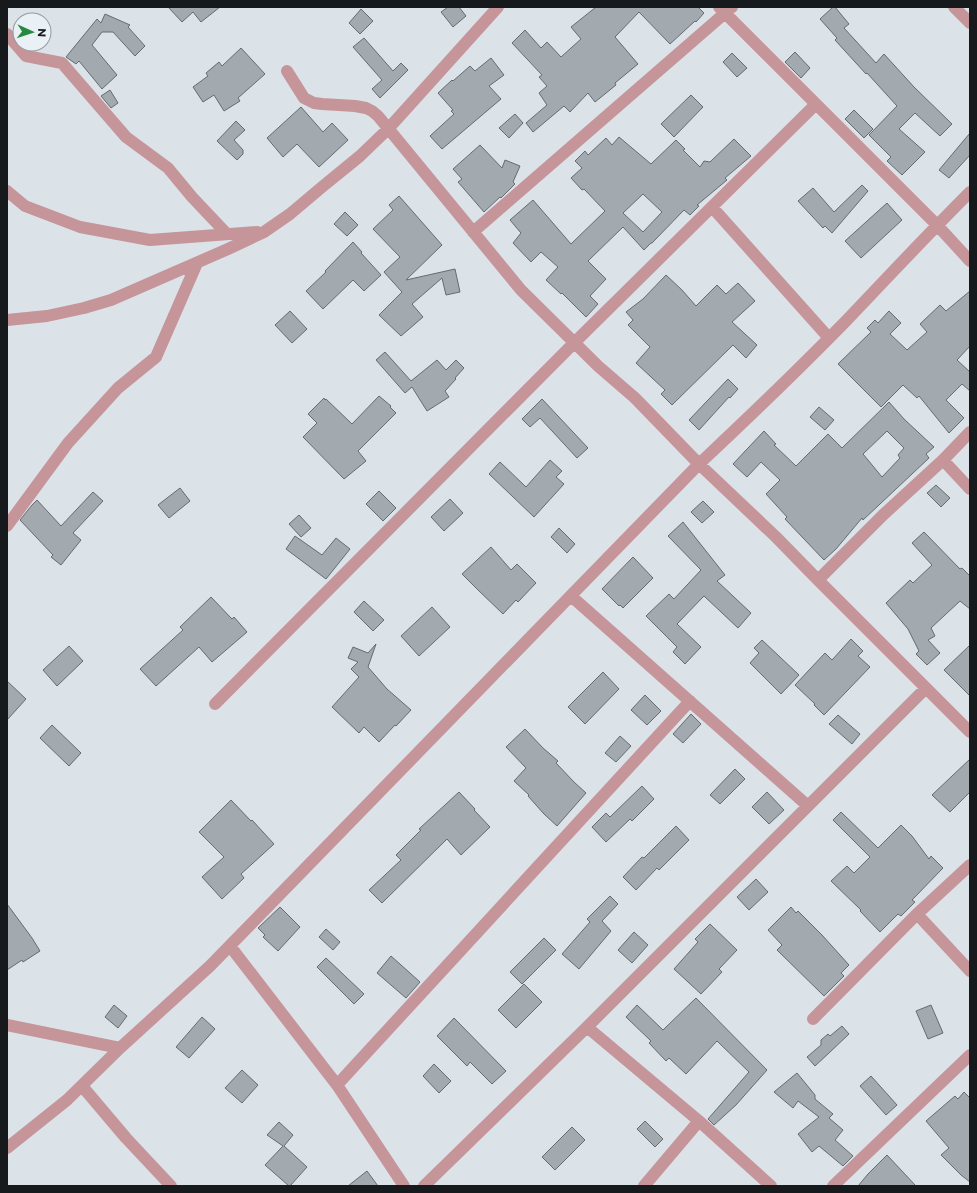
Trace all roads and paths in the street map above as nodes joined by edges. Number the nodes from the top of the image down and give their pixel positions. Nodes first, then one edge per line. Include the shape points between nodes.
1 (498, 7) edge
2 (954, 7) edge
3 (726, 9) edge
4 (970, 23) edge
5 (7, 34) edge
6 (287, 71) dead end
7 (816, 104) junction
8 (388, 129) junction
9 (7, 191) edge
10 (970, 192) edge
11 (712, 207) junction
12 (937, 225) junction
13 (264, 232) junction
14 (473, 232) junction
15 (227, 234) junction
16 (970, 261) edge
17 (197, 263) junction
18 (7, 320) edge
19 (829, 338) junction
20 (574, 342) junction
21 (970, 432) edge
22 (943, 460) junction
23 (699, 464) junction
24 (970, 489) edge
25 (7, 526) edge
26 (818, 580) junction
27 (571, 596) junction
28 (926, 688) junction
29 (690, 701) junction
30 (215, 704) dead end
31 (970, 732) edge
32 (808, 806) junction
33 (970, 865) edge
34 (917, 914) junction
35 (230, 946) junction
36 (970, 971) edge
37 (813, 1019) dead end
38 (7, 1025) edge
39 (588, 1027) junction
40 (120, 1048) junction
41 (970, 1055) edge
42 (337, 1085) junction
43 (82, 1086) junction
44 (699, 1121) junction
45 (7, 1148) edge
46 (171, 1186) edge
47 (404, 1186) edge
48 (424, 1186) edge
49 (644, 1186) edge
50 (771, 1186) edge
51 (833, 1186) edge

1 - 8 street
2 - 4 street
3 - 7 street
3 - 14 street
5 - 15 street via 26,56 62,63 126,137 168,168
6 - 8 street via 304,98 314,103 366,108 378,116
7 - 11 street
7 - 12 street
8 - 13 street via 360,156 290,214
8 - 14 street
9 - 15 street via 25,206 80,227 150,240
10 - 12 street
11 - 19 street
11 - 20 street
12 - 16 street
12 - 19 street
13 - 15 street
13 - 17 street
14 - 20 street via 520,290
17 - 18 street via 111,300 47,316
17 - 25 street via 156,357 118,388 68,443
19 - 23 street
20 - 23 street via 635,398
20 - 30 street
21 - 22 street
22 - 24 street
22 - 26 street
23 - 26 street
23 - 27 street
26 - 28 street
27 - 29 street
27 - 35 street
28 - 31 street
28 - 32 street
29 - 32 street
29 - 42 street
32 - 39 street
33 - 34 street
34 - 36 street
34 - 37 street
35 - 40 street
35 - 42 street
38 - 40 street
39 - 44 street
39 - 48 street
40 - 43 street
41 - 51 street
42 - 47 street
43 - 45 street
43 - 46 street
44 - 49 street
44 - 50 street

